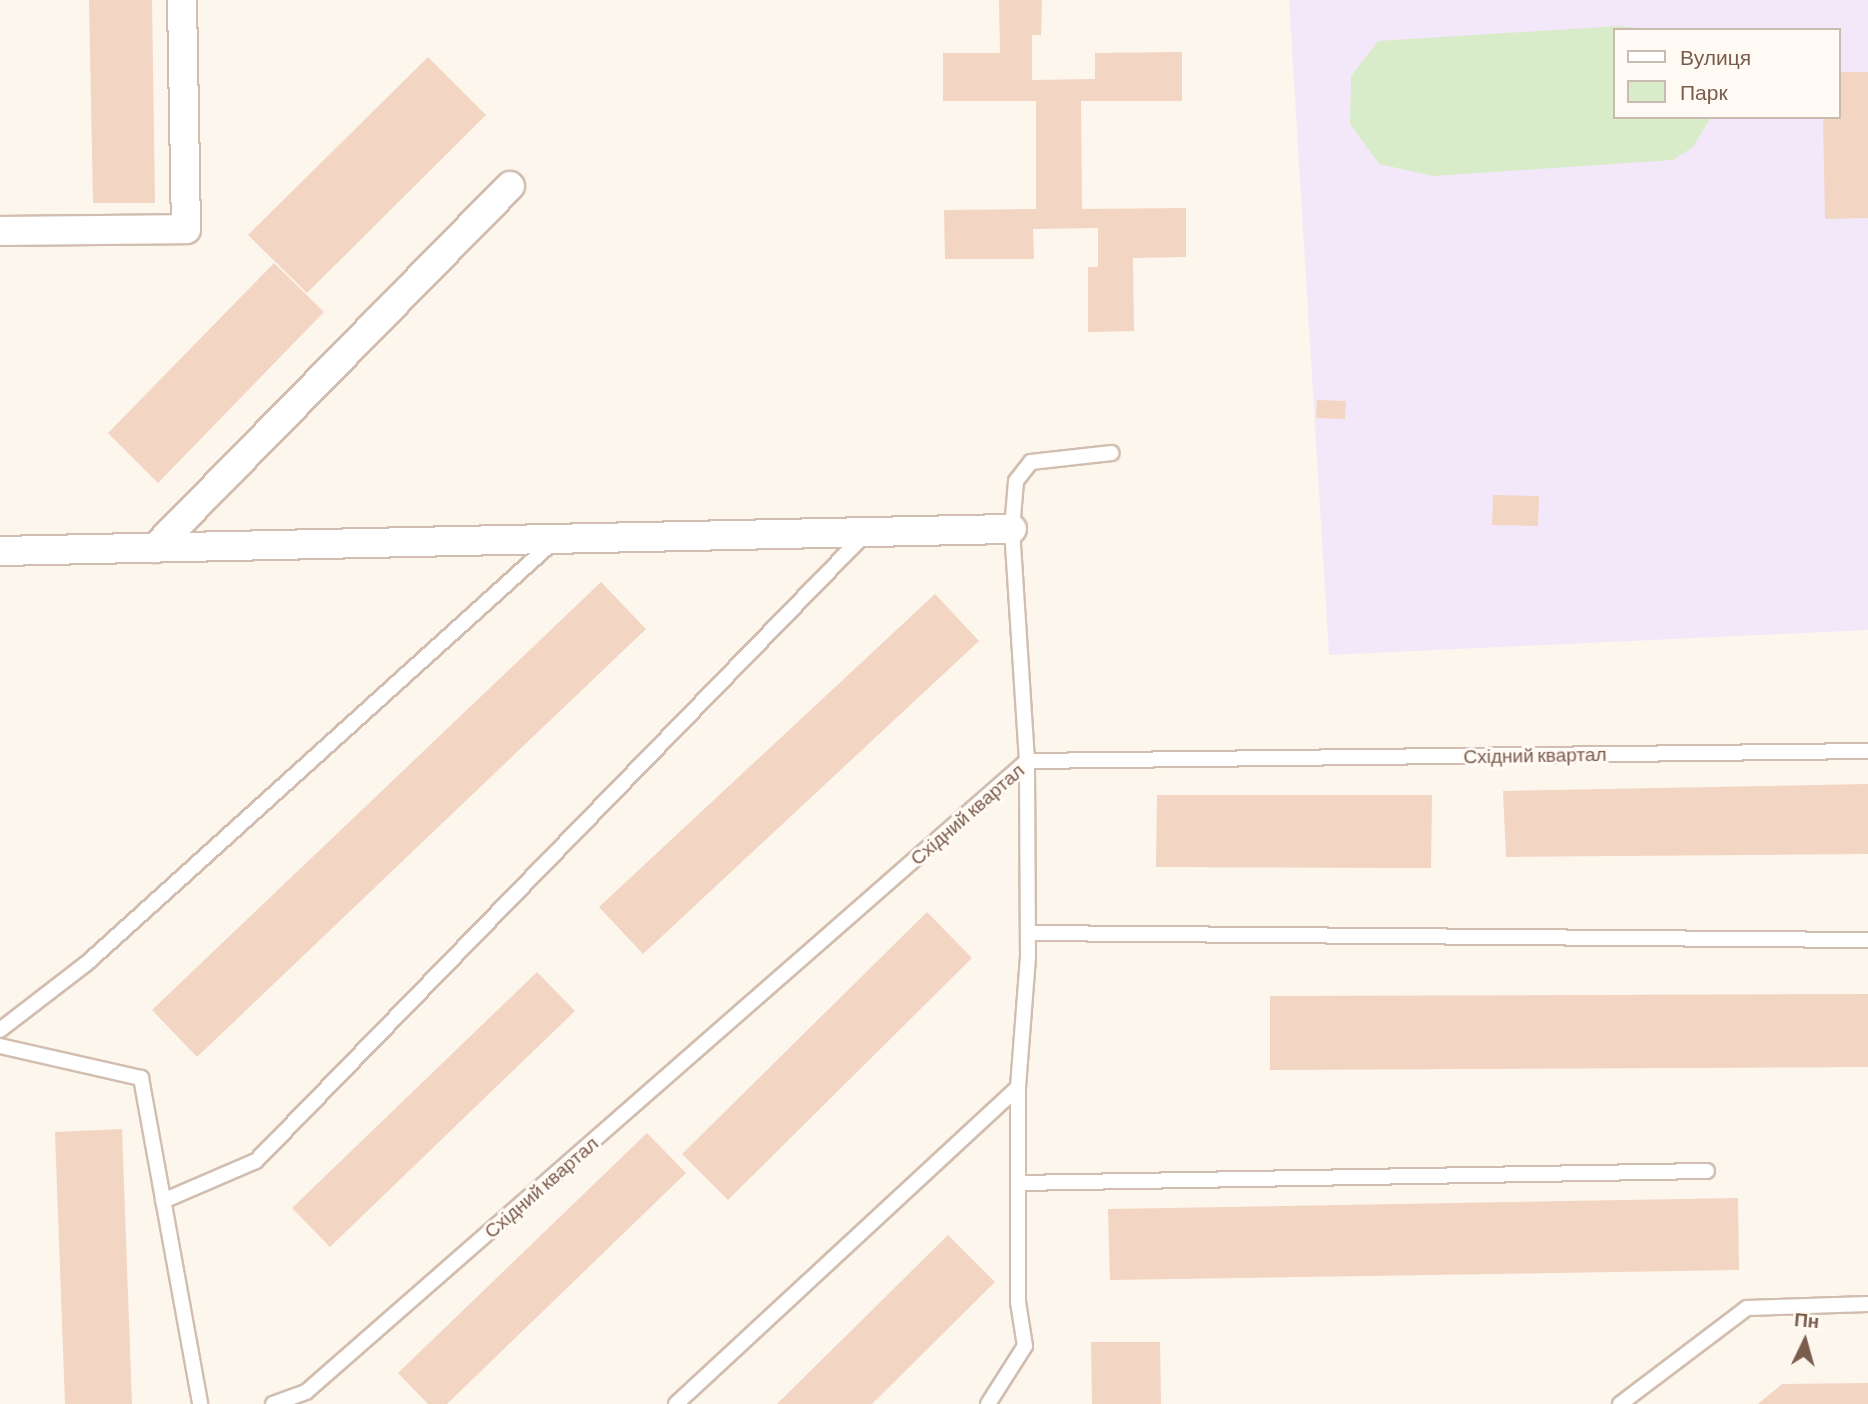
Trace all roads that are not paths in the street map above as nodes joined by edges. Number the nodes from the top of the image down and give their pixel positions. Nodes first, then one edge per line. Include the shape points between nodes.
1 (182, 0) edge
2 (510, 186) dead end
3 (0, 232) edge
4 (1111, 453) dead end
5 (1012, 529) junction
6 (866, 533) junction
7 (555, 540) junction
8 (155, 548) junction
9 (0, 551) edge
10 (1868, 751) edge
11 (1027, 761) junction
12 (1028, 933) junction
13 (1868, 940) edge
14 (0, 1030) edge
15 (0, 1046) edge
16 (1018, 1087) junction
17 (1707, 1171) dead end
18 (1018, 1183) junction
19 (163, 1200) junction
20 (1868, 1304) edge
21 (200, 1404) edge
22 (274, 1404) edge
23 (676, 1404) edge
24 (988, 1404) edge
25 (1620, 1404) edge

1 - 3 street via 186,229
2 - 8 street
4 - 5 lane via 1031,462 1016,481
5 - 6 street
5 - 11 lane
6 - 7 street
6 - 19 lane via 256,1161
7 - 8 street
7 - 14 lane via 88,963
8 - 9 street
10 - 11 lane, Східний квартал
11 - 12 lane
11 - 22 lane, Східний квартал via 306,1392
12 - 13 lane
12 - 16 lane
15 - 19 lane via 141,1078
16 - 18 lane
16 - 23 lane
17 - 18 lane
18 - 24 lane via 1018,1302 1025,1346
19 - 21 lane
20 - 25 lane via 1747,1308

